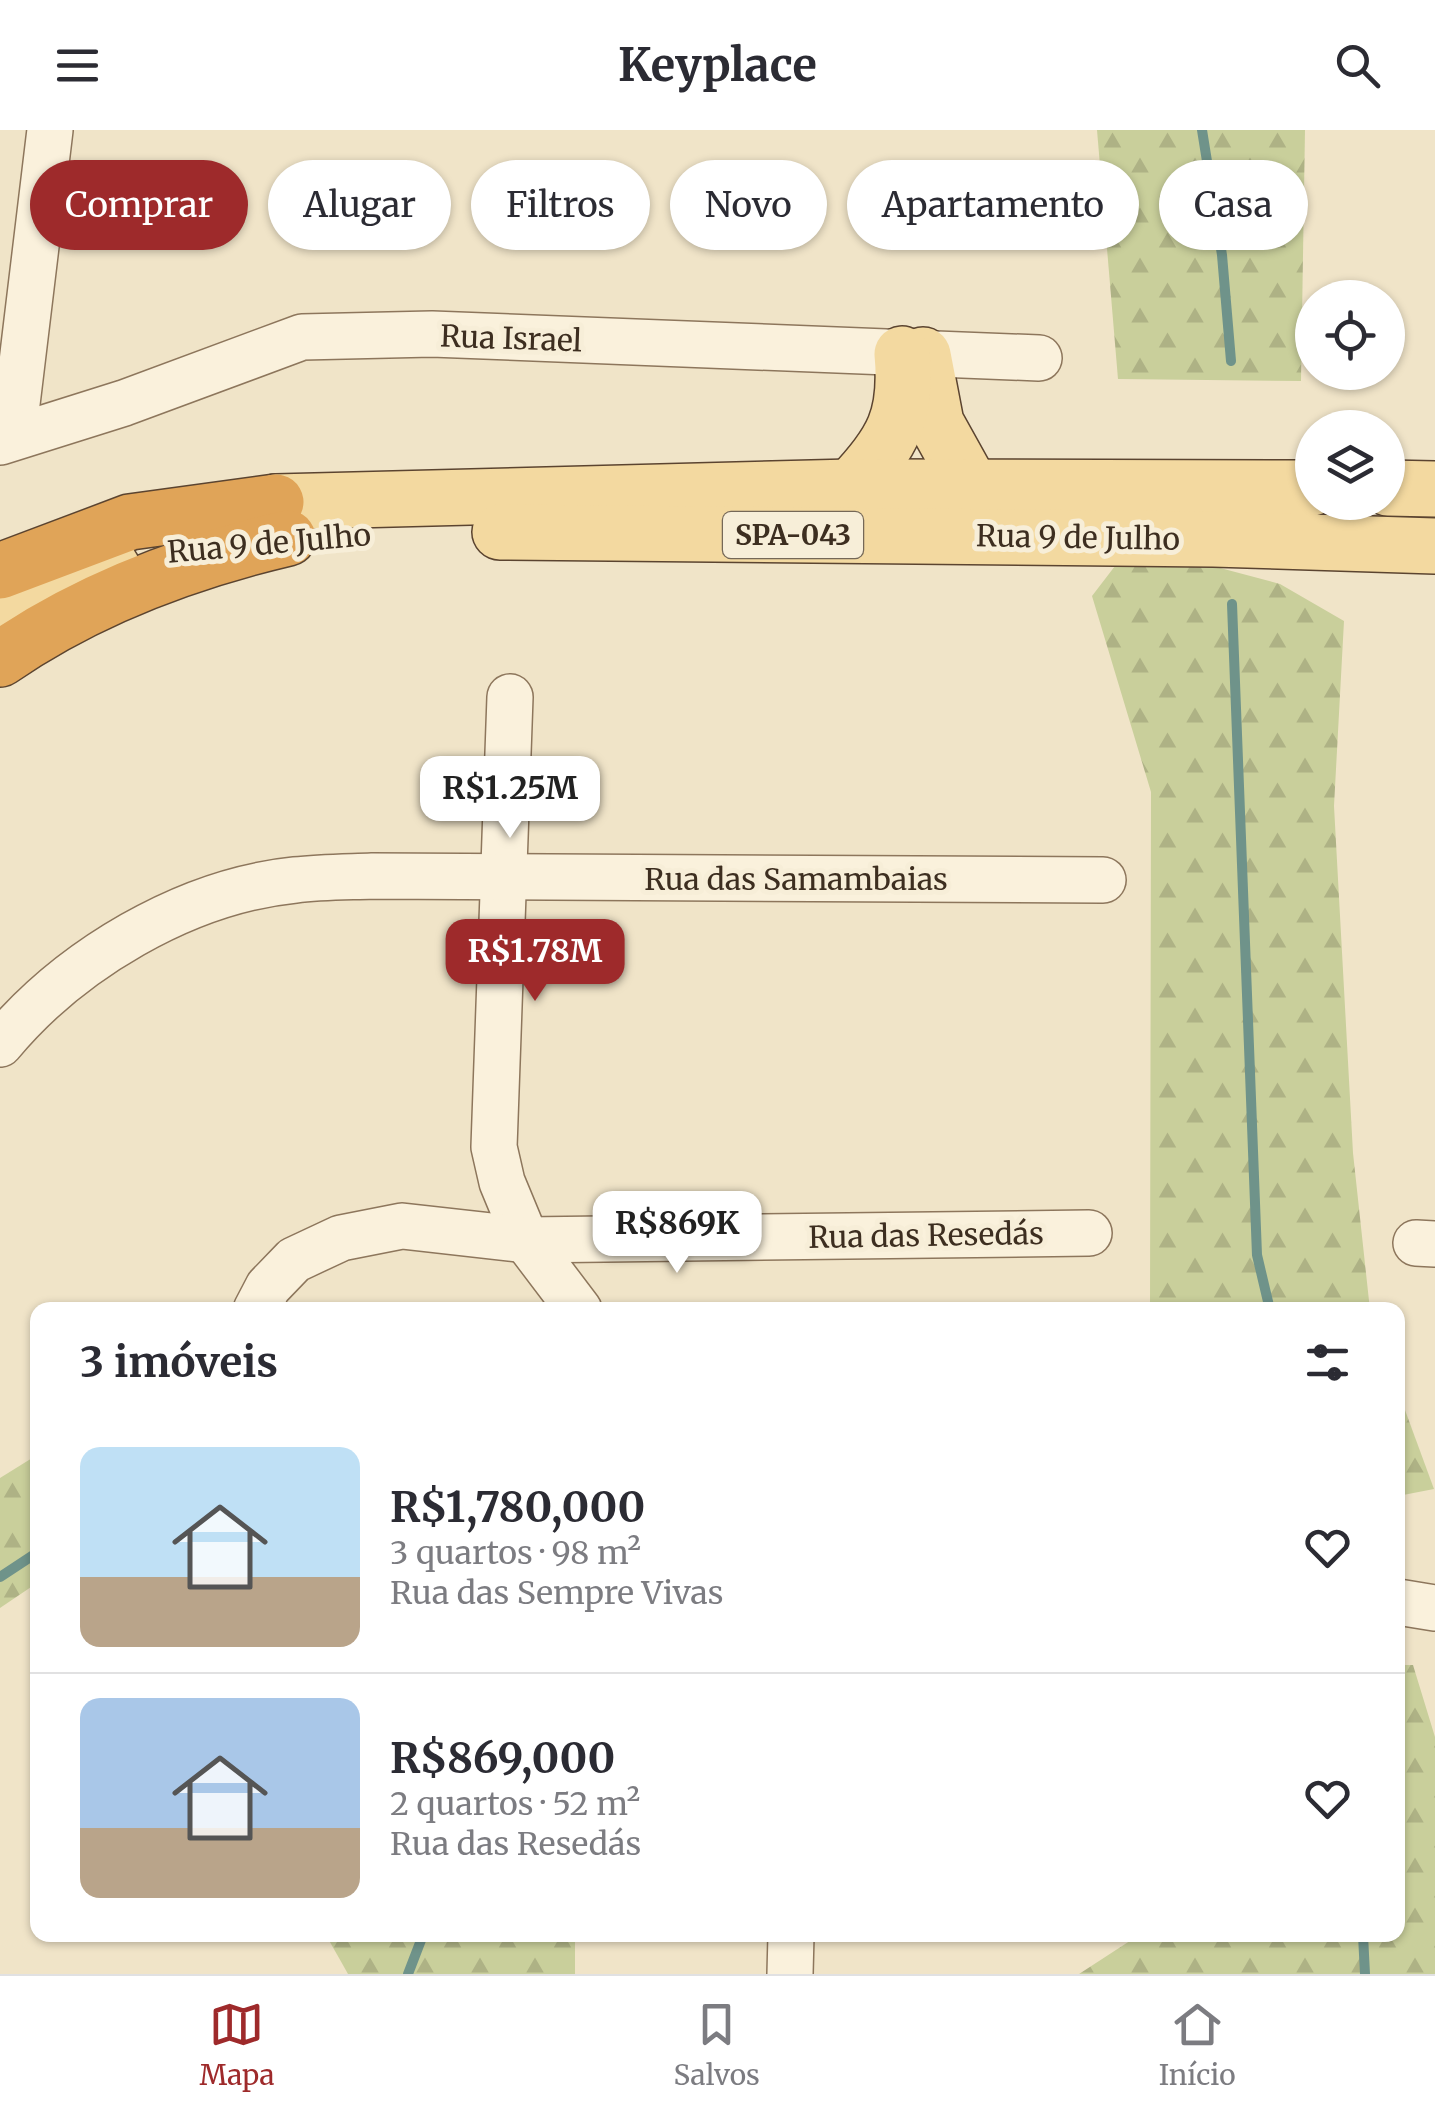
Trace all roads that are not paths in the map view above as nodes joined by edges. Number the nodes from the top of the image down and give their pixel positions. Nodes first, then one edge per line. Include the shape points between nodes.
1 (50, 130) edge
2 (912, 355) junction
3 (1039, 358) dead end
4 (6, 440) edge
5 (971, 486) junction
6 (851, 487) junction
7 (1295, 488) edge
8 (1405, 488) edge
9 (1435, 488) edge
10 (282, 520) junction
11 (1435, 546) edge
12 (0, 571) edge
13 (0, 622) edge
14 (0, 659) edge
15 (510, 697) dead end
16 (502, 878) junction
17 (1103, 880) dead end
18 (0, 1044) edge
19 (1088, 1233) dead end
20 (526, 1240) junction
21 (260, 1302) edge
22 (573, 1302) edge
23 (1405, 1603) edge
24 (1435, 1608) edge
25 (791, 1942) edge
26 (790, 1974) edge

1 - 4 street
2 - 3 street, Rua Israel
2 - 4 street, Rua Israel via 432,334 302,336
2 - 5 main road via 936,423
2 - 6 main road via 893,432
5 - 6 main road, Rua 9 de Julho / SPA-043
5 - 7 main road, Rua 9 de Julho / SPA-043
6 - 10 main road, Rua 9 de Julho / SPA-043
8 - 9 main road
10 - 11 main road, Rua 9 de Julho / SPA-043 via 420,531
10 - 12 highway via 130,522
10 - 13 main road, Rua 9 de Julho / SPA-043 via 108,569
10 - 14 highway via 132,587
15 - 16 street
16 - 17 street, Rua das Samambaias
16 - 18 street, Rua das Samambaias via 292,880 231,895 152,922 91,961 29,1009
16 - 20 street via 494,1148
19 - 20 street, Rua das Resedás
20 - 21 street, Rua das Resedás via 402,1226 362,1232 294,1260
20 - 22 street
23 - 24 street
25 - 26 street

